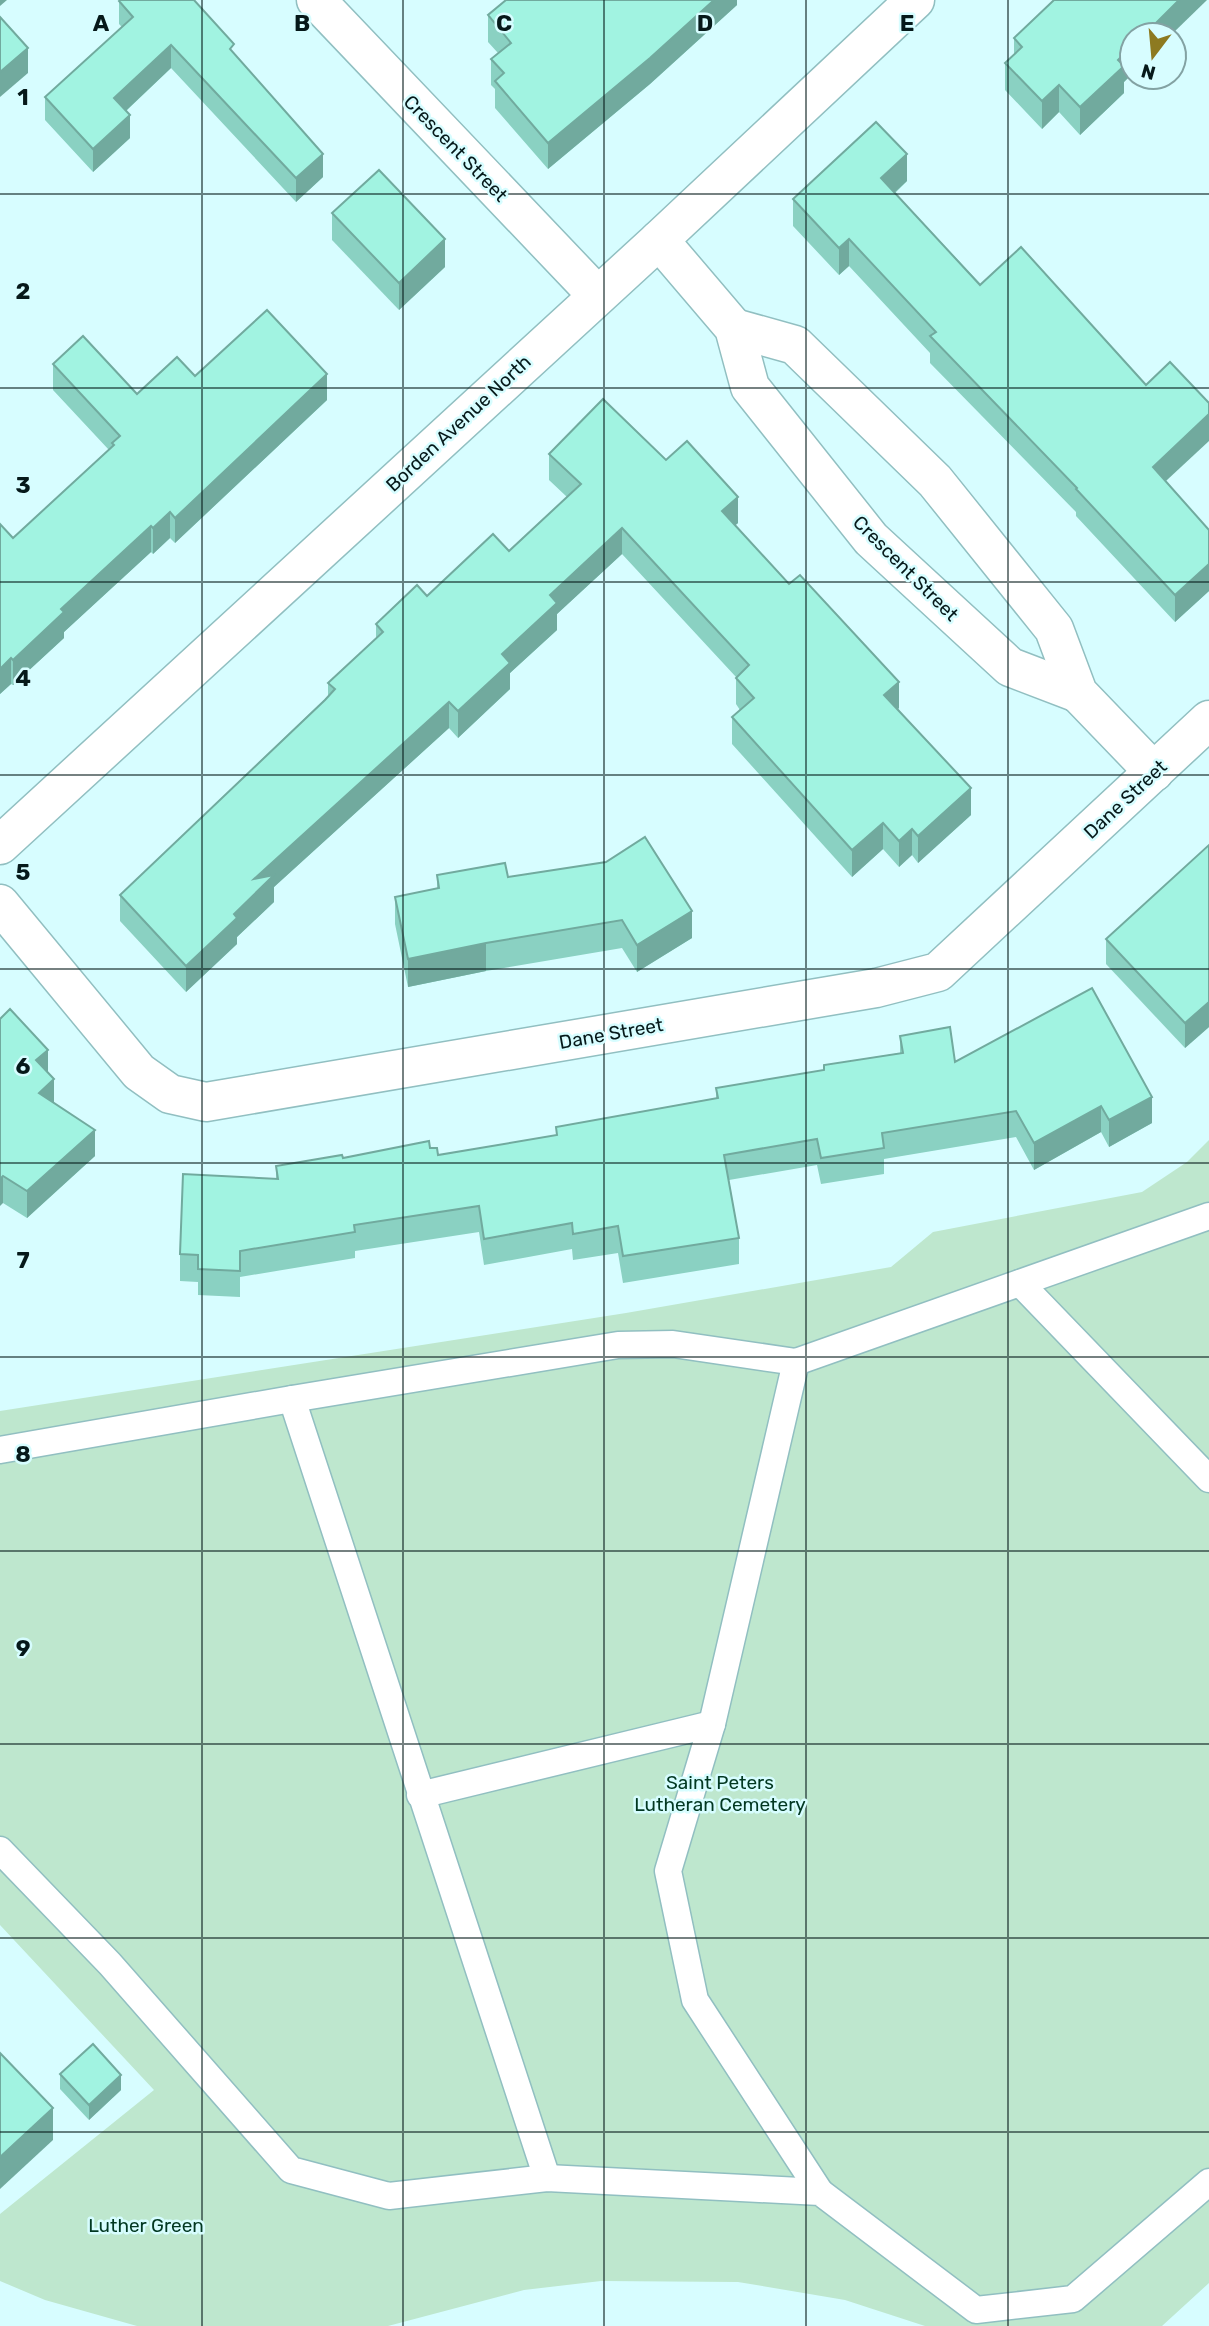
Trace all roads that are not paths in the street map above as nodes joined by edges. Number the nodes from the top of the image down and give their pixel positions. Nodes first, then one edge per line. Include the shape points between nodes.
1 (316, 0) edge
2 (915, 0) edge
3 (659, 240) junction
4 (597, 295) junction
5 (733, 328) junction
6 (1078, 693) junction
7 (1209, 720) edge
8 (1154, 772) junction
9 (0, 845) edge
10 (0, 904) edge
11 (1209, 1216) edge
12 (1020, 1283) junction
13 (796, 1362) junction
14 (292, 1399) junction
15 (0, 1450) edge
16 (1209, 1479) edge
17 (712, 1724) junction
18 (420, 1795) junction
19 (0, 1850) edge
20 (547, 2178) junction
21 (1209, 2182) edge
22 (820, 2192) junction

1 - 4 street, Crescent Street
2 - 3 street, Borden Avenue North
3 - 4 street, Borden Avenue North
3 - 5 street, Crescent Street
4 - 9 street, Borden Avenue North
5 - 6 street, Crescent Street via 750,387 871,539 1010,667
5 - 6 street, Crescent Street via 795,345 935,481 1054,629
6 - 8 street, Crescent Street
7 - 8 street, Dane Street
8 - 10 street, Dane Street via 938,972 876,988 206,1102 170,1094 139,1072
11 - 12 lane
12 - 13 lane
12 - 16 lane
13 - 14 lane via 673,1344 618,1345
13 - 17 lane
14 - 15 lane
14 - 18 lane
17 - 18 lane
17 - 22 lane via 668,1871 695,2000
18 - 20 lane
19 - 20 lane via 110,1964 291,2170 389,2196
20 - 22 lane
21 - 22 lane via 1073,2299 976,2310

